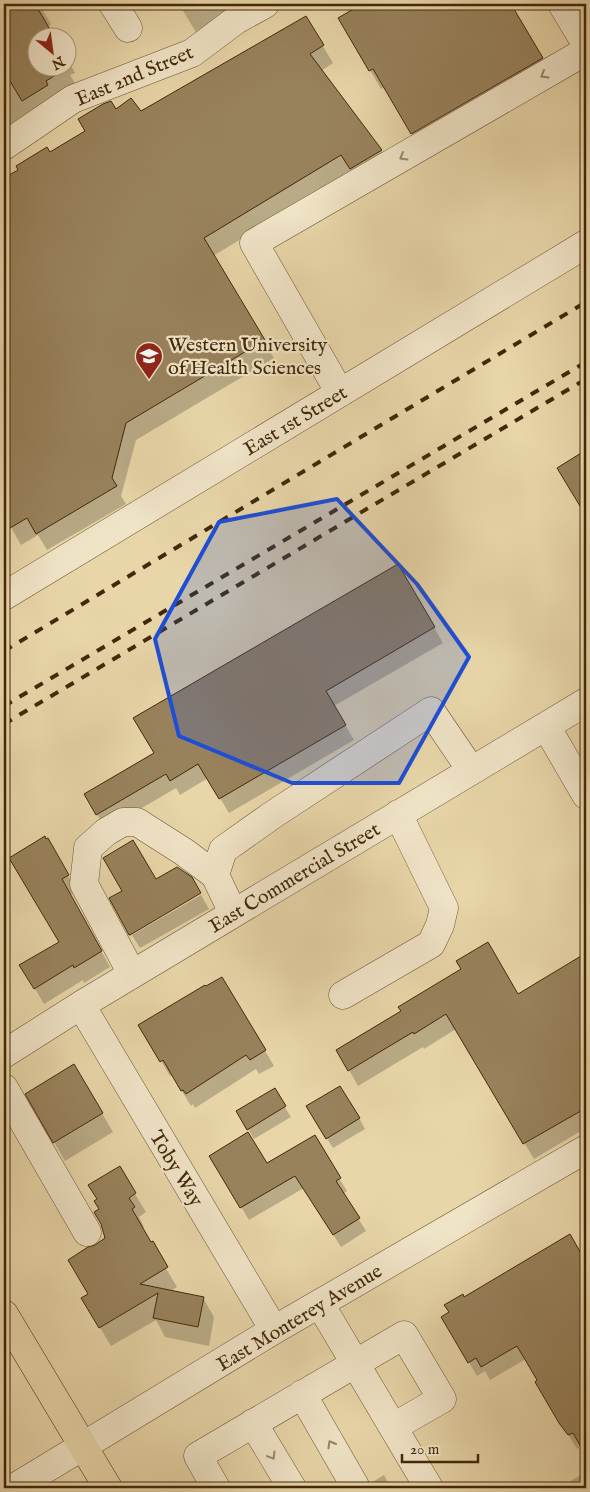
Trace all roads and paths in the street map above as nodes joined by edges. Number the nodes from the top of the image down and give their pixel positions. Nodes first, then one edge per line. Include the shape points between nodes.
1 (113, 4) edge
2 (265, 4) edge
3 (562, 4) edge
4 (128, 28) dead end
5 (586, 44) edge
6 (586, 51) edge
7 (4, 146) edge
8 (586, 244) edge
9 (340, 393) junction
10 (4, 596) edge
11 (586, 702) edge
12 (546, 726) junction
13 (471, 770) junction
14 (586, 795) edge
15 (398, 814) junction
16 (214, 875) junction
17 (233, 914) junction
18 (132, 974) junction
19 (343, 994) dead end
20 (81, 1005) junction
21 (4, 1054) edge
22 (4, 1088) edge
23 (586, 1149) edge
24 (87, 1232) dead end
25 (320, 1304) junction
26 (4, 1314) edge
27 (274, 1330) junction
28 (355, 1363) junction
29 (302, 1394) junction
30 (253, 1424) junction
31 (393, 1427) junction
32 (82, 1446) junction
33 (353, 1487) edge
34 (14, 1488) edge
35 (108, 1488) edge
36 (216, 1488) edge
37 (292, 1488) edge
38 (429, 1488) edge

1 - 4 street
2 - 7 street, East 2nd Street via 236,20 192,53 73,99
3 - 5 street
6 -> 9 street via 254,243
8 - 9 street, East 1st Street
9 - 10 street, East 1st Street
11 - 12 street, East Commercial Street
12 - 13 street, East Commercial Street
12 - 14 street
13 - 15 street, East Commercial Street
13 - 16 street via 431,711 223,850
15 - 17 street, East Commercial Street
15 - 19 street via 444,908 440,925 431,944
16 - 17 street
16 - 18 street via 137,822 123,822 88,848 84,884
17 - 18 street, East Commercial Street
18 - 20 street, East Commercial Street
20 - 21 street, East Commercial Street
20 - 27 street, Toby Way
22 - 24 street
23 - 25 street, East Monterey Avenue
25 - 27 street, East Monterey Avenue
25 - 28 street
26 - 32 main road
27 - 32 street, East Monterey Avenue
28 - 29 street
28 - 31 street
28 - 31 street via 404,1335 442,1399
29 - 30 street
33 -> 29 street
30 - 36 street via 198,1456
30 -> 37 street
31 - 38 street
32 - 34 street, East Monterey Avenue
32 - 35 main road

